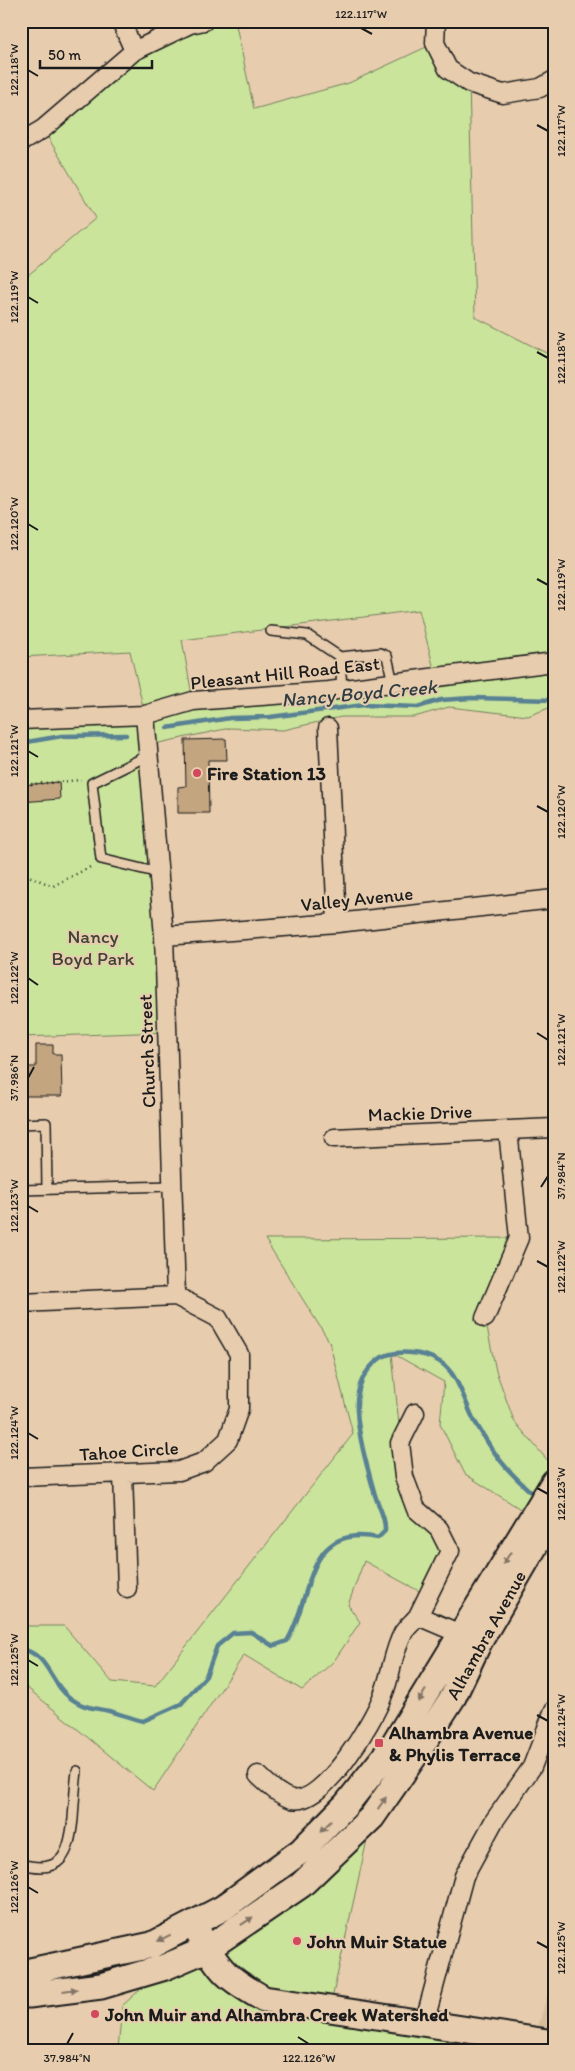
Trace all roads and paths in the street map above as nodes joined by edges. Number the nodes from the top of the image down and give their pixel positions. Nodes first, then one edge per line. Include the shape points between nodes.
1 (121, 21) edge
2 (204, 21) edge
3 (436, 21) edge
4 (134, 51) junction
5 (554, 80) edge
6 (21, 142) edge
7 (271, 631) dead end
8 (340, 657) junction
9 (554, 662) edge
10 (393, 683) junction
11 (342, 690) junction
12 (145, 715) junction
13 (21, 720) edge
14 (328, 728) dead end
15 (150, 755) junction
16 (84, 780) dead end
17 (21, 785) edge
18 (97, 863) dead end
19 (21, 873) edge
20 (159, 873) junction
21 (554, 899) edge
22 (337, 924) junction
23 (164, 936) junction
24 (21, 1124) edge
25 (554, 1128) edge
26 (508, 1130) junction
27 (334, 1138) dead end
28 (172, 1186) junction
29 (47, 1189) junction
30 (21, 1190) edge
31 (176, 1296) junction
32 (21, 1302) edge
33 (485, 1318) dead end
34 (415, 1412) dead end
35 (123, 1475) junction
36 (21, 1478) edge
37 (554, 1482) edge
38 (545, 1517) edge
39 (127, 1588) dead end
40 (418, 1616) junction
41 (469, 1638) junction
42 (554, 1710) edge
43 (77, 1771) dead end
44 (258, 1775) dead end
45 (21, 1864) edge
46 (193, 1924) junction
47 (207, 1949) junction
48 (21, 1973) edge
49 (21, 1994) edge
50 (424, 2024) junction
51 (554, 2043) edge

1 - 4 street
2 - 4 street via 190,24
3 - 5 street via 435,43 448,69 469,83 503,94 540,88
4 - 6 street via 44,129
7 - 8 lane via 307,636
8 - 10 lane via 380,653 387,656
8 - 11 lane
9 - 10 street, Pleasant Hill Road East
10 - 11 street, Pleasant Hill Road East
11 - 12 street, Pleasant Hill Road East via 193,701
12 - 13 street, Pleasant Hill Road East
12 - 15 street, Church Street
14 - 22 street
15 - 20 street, Church Street
15 - 20 lane via 92,783 102,859
16 - 17 path
18 - 19 path via 53,886
20 - 23 street, Church Street
21 - 22 street, Valley Avenue
22 - 23 street, Valley Avenue
23 - 28 street, Church Street
24 - 29 lane via 46,1123
25 - 26 street, Mackie Drive
26 - 27 street, Mackie Drive
26 - 33 street via 519,1238
28 - 29 lane
28 - 31 street, Church Street
29 - 30 lane
31 - 32 street, Tahoe Circle
31 - 35 street, Tahoe Circle via 218,1318 239,1354 239,1409 228,1440 204,1462 179,1471
34 - 40 street via 400,1443 404,1477 416,1508 439,1529 450,1551
35 - 36 street, Tahoe Circle
35 - 39 street
37 - 38 main road, Alhambra Avenue
38 - 41 main road, Alhambra Avenue
40 - 41 street
40 - 44 street via 403,1633 383,1696 340,1769 314,1794 294,1799 277,1793
41 -> 46 main road, Alhambra Avenue via 393,1746 346,1805 301,1852 223,1908
47 -> 41 main road, Alhambra Avenue via 301,1884 372,1818 453,1697
42 - 50 street via 532,1767 494,1821 464,1876
43 - 45 lane via 71,1842 65,1856 55,1865 39,1869
46 - 47 main road
46 -> 48 main road, Alhambra Avenue via 152,1944
49 -> 47 main road, Alhambra Avenue via 101,1986 165,1967
47 - 50 main road via 215,1964 234,1982 264,1999
50 - 51 main road

